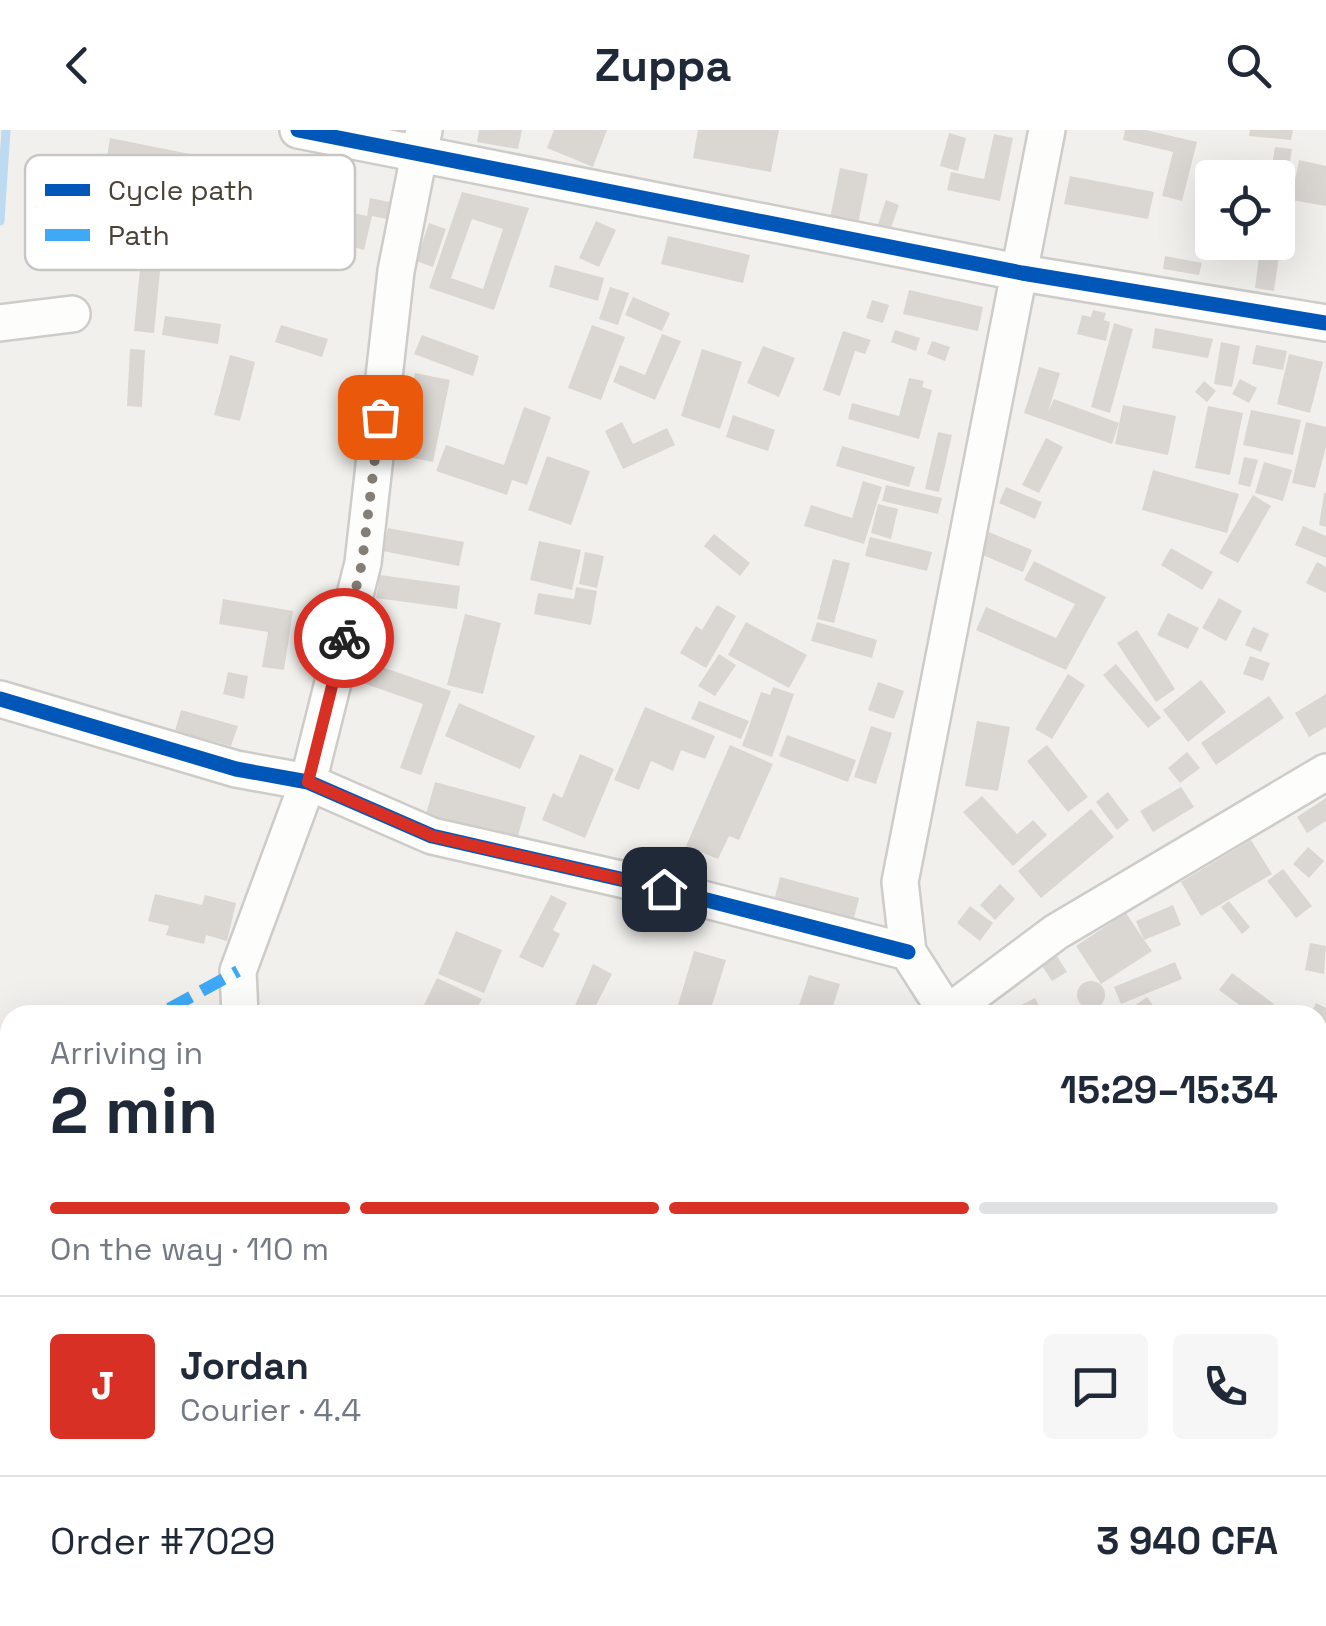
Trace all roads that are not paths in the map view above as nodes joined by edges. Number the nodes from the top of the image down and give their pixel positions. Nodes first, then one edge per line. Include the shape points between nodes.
1 (298, 130) edge
2 (1047, 130) edge
3 (422, 142) edge
4 (1022, 273) junction
5 (72, 314) dead end
6 (0, 323) edge
7 (1326, 323) edge
8 (0, 699) edge
9 (1326, 772) edge
10 (308, 782) junction
11 (908, 952) junction
12 (240, 1005) edge
13 (940, 1005) edge
14 (958, 1005) edge

1 - 3 street
2 - 4 street
3 - 4 street
3 - 10 street via 396,271 362,563
4 - 7 street
4 - 11 street via 900,882
5 - 6 street
8 - 10 street via 236,769
9 - 14 street via 1056,932
10 - 11 street via 432,836
10 - 12 street via 238,971
11 - 13 street

